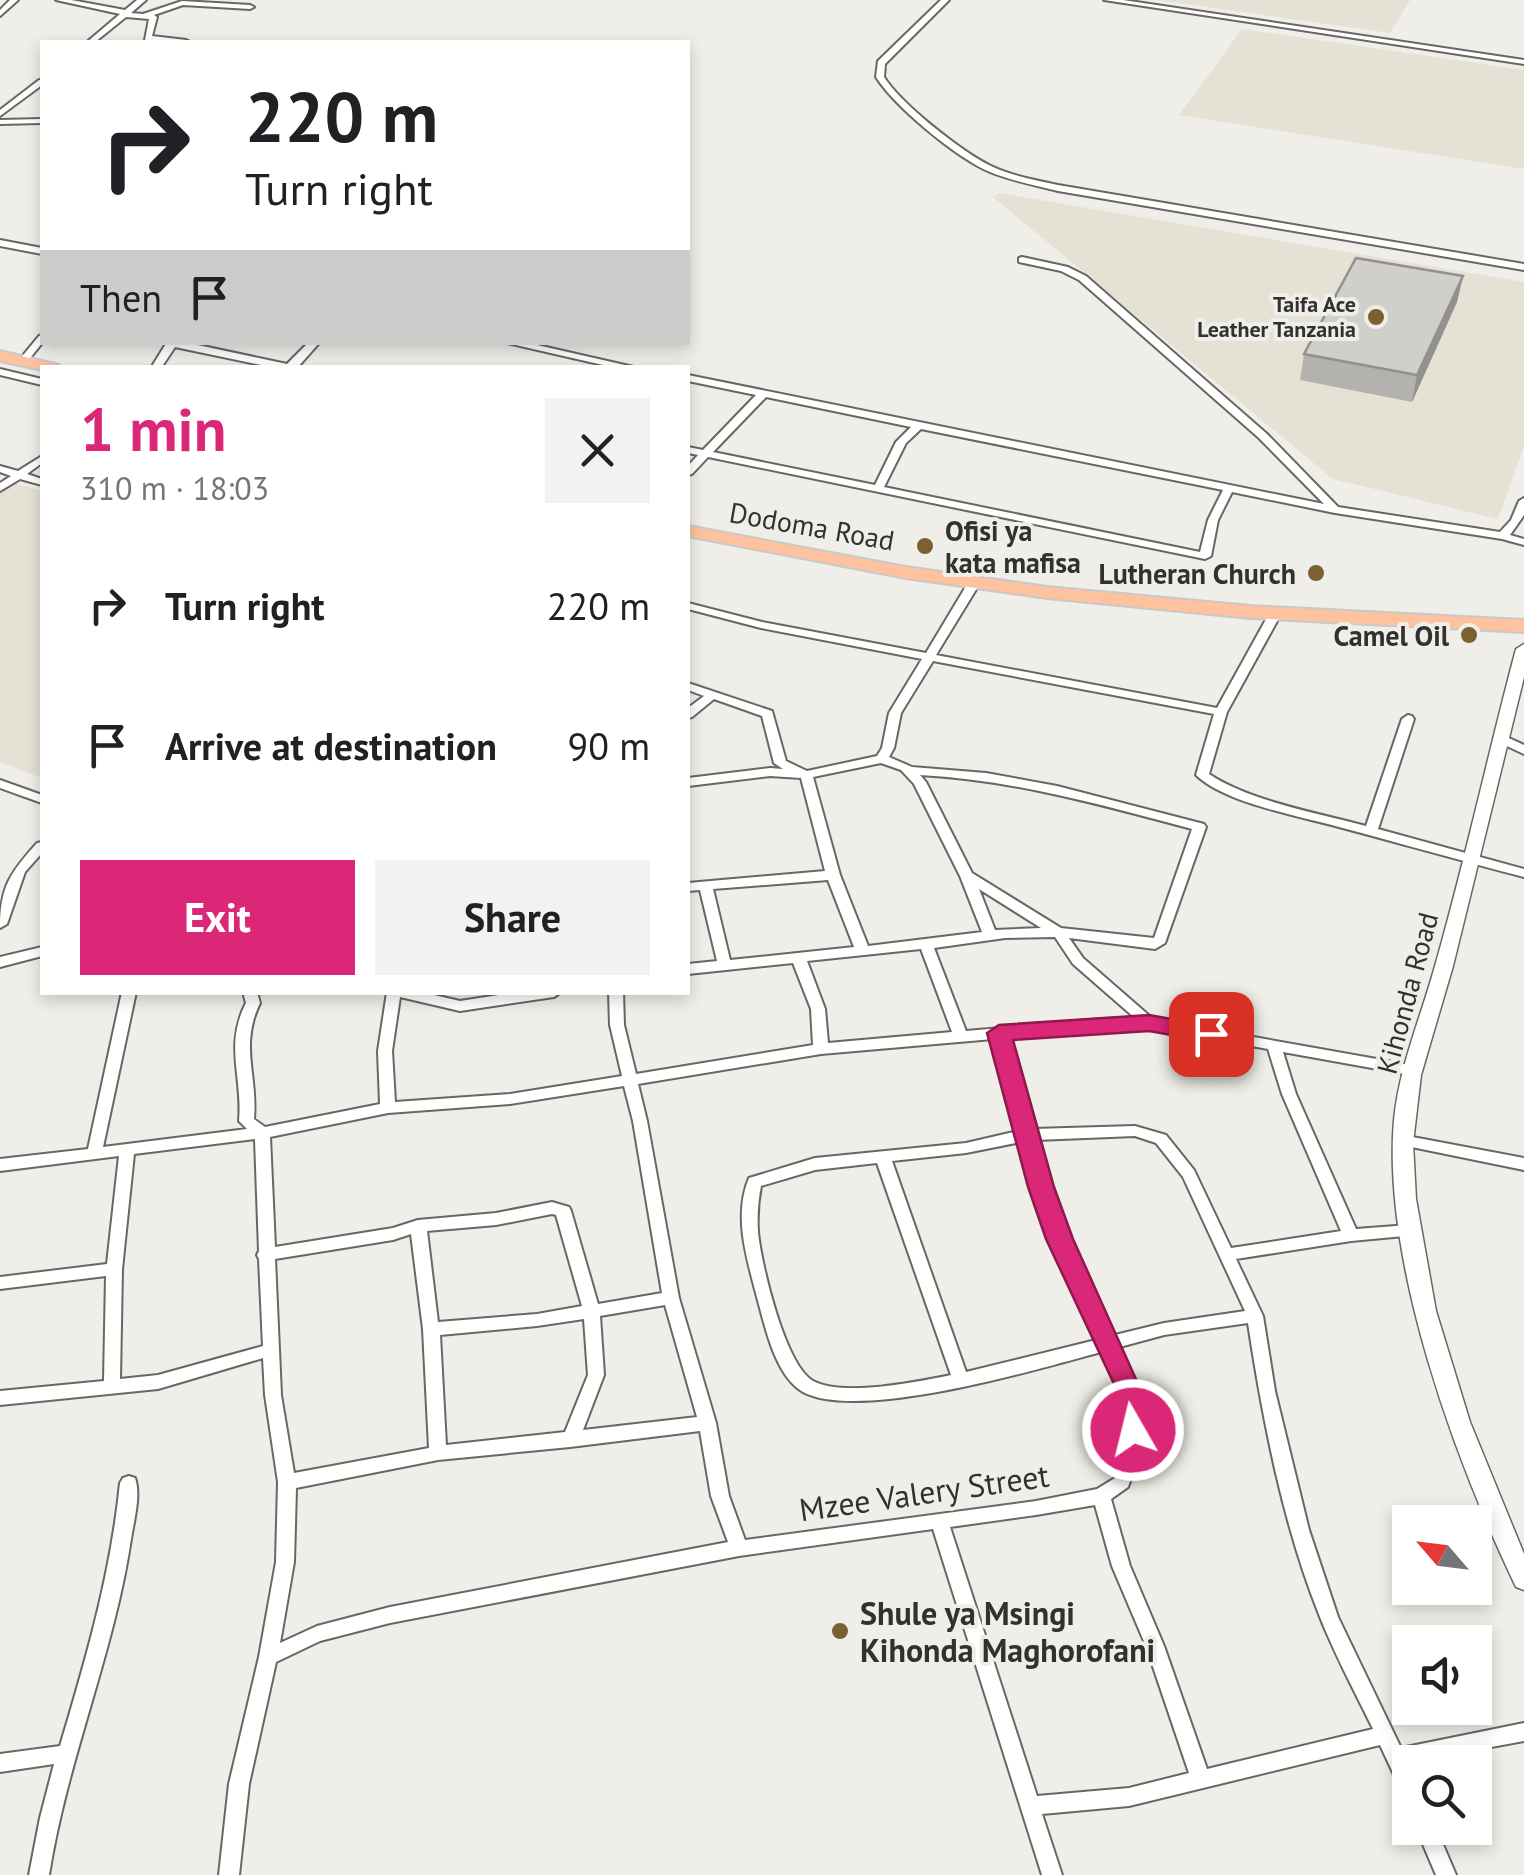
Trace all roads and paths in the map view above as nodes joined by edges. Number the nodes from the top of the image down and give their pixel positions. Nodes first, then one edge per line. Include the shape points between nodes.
1 (60, 0) edge
2 (142, 0) edge
3 (945, 0) edge
4 (1108, 0) edge
5 (8, 3) edge
6 (250, 6) dead end
7 (0, 14) edge
8 (126, 14) junction
9 (146, 15) junction
10 (94, 40) edge
11 (167, 40) edge
12 (1524, 62) edge
13 (40, 84) edge
14 (0, 114) edge
15 (40, 120) edge
16 (0, 122) edge
17 (0, 243) edge
18 (40, 250) edge
19 (1022, 260) dead end
20 (1524, 267) edge
21 (40, 340) edge
22 (182, 345) edge
23 (312, 345) edge
24 (522, 345) edge
25 (0, 356) edge
26 (23, 361) junction
27 (41, 365) edge
28 (280, 365) edge
29 (292, 365) edge
30 (619, 365) edge
31 (0, 372) edge
32 (690, 378) edge
33 (40, 382) edge
34 (764, 393) junction
35 (917, 427) junction
36 (690, 450) edge
37 (706, 453) junction
38 (40, 460) edge
39 (0, 469) edge
40 (690, 470) edge
41 (20, 475) junction
42 (40, 481) edge
43 (880, 487) junction
44 (0, 488) edge
45 (1229, 488) junction
46 (1522, 509) edge
47 (1334, 510) junction
48 (690, 531) edge
49 (1503, 536) junction
50 (1524, 542) edge
51 (974, 584) junction
52 (690, 607) edge
53 (1275, 614) junction
54 (1524, 626) edge
55 (1524, 649) edge
56 (930, 656) junction
57 (690, 687) edge
58 (1519, 691) edge
59 (712, 695) junction
60 (690, 712) edge
61 (1220, 712) junction
62 (1408, 720) dead end
63 (1500, 738) junction
64 (1524, 750) edge
65 (882, 759) junction
66 (912, 771) junction
67 (806, 775) junction
68 (690, 782) edge
69 (0, 784) edge
70 (40, 797) edge
71 (1370, 832) junction
72 (40, 848) edge
73 (1472, 857) junction
74 (1524, 873) edge
75 (832, 876) junction
76 (967, 876) junction
77 (690, 886) edge
78 (706, 887) junction
79 (0, 924) edge
80 (1059, 932) junction
81 (990, 934) junction
82 (926, 944) junction
83 (862, 949) junction
84 (40, 952) edge
85 (799, 959) junction
86 (0, 962) edge
87 (724, 963) junction
88 (690, 969) edge
89 (128, 995) edge
90 (251, 995) edge
91 (395, 995) edge
92 (410, 995) edge
93 (531, 995) edge
94 (616, 995) edge
95 (1149, 1023) junction
96 (999, 1033) junction
97 (961, 1037) junction
98 (1274, 1046) junction
99 (822, 1049) junction
100 (1411, 1070) junction
101 (627, 1078) junction
102 (388, 1108) junction
103 (262, 1133) junction
104 (1026, 1135) junction
105 (1402, 1140) junction
106 (127, 1149) junction
107 (94, 1154) junction
108 (883, 1157) junction
109 (1524, 1164) edge
110 (0, 1165) edge
111 (418, 1226) junction
112 (1409, 1231) junction
113 (1351, 1234) junction
114 (1228, 1254) junction
115 (266, 1255) junction
116 (114, 1269) junction
117 (0, 1283) edge
118 (671, 1298) junction
119 (592, 1309) junction
120 (1254, 1316) junction
121 (431, 1329) junction
122 (1106, 1344) junction
123 (270, 1350) junction
124 (960, 1378) junction
125 (112, 1385) junction
126 (0, 1398) edge
127 (707, 1423) junction
128 (570, 1440) junction
129 (438, 1454) junction
130 (287, 1482) junction
131 (129, 1483) dead end
132 (1101, 1496) junction
133 (940, 1523) junction
134 (739, 1548) junction
135 (1518, 1554) edge
136 (1524, 1580) edge
137 (268, 1657) junction
138 (1524, 1732) edge
139 (1386, 1735) junction
140 (1461, 1745) edge
141 (1392, 1746) edge
142 (64, 1754) junction
143 (0, 1763) edge
144 (1201, 1779) junction
145 (1030, 1806) junction
146 (1433, 1845) edge
147 (39, 1875) edge
148 (229, 1875) edge
149 (1052, 1875) edge
150 (1446, 1875) edge

1 - 8 street
2 - 8 street
3 - 20 street via 881,63 879,74 982,165 1058,188
4 - 12 street
5 - 7 street
6 - 9 street via 182,3
8 - 9 street
8 - 10 street
9 - 11 street via 154,19 148,38
13 - 14 street
15 - 16 street
17 - 18 street
19 - 47 street via 1085,278 1263,436
21 - 26 street
22 - 28 street
23 - 29 street
24 - 30 street
25 - 26 highway
26 - 27 highway
31 - 33 street
32 - 34 street
34 - 35 street
34 - 37 street
35 - 43 street via 901,442
35 - 45 street
36 - 37 street
37 - 40 street
37 - 43 street
38 - 41 street
39 - 41 street
41 - 42 street
41 - 44 street
43 - 45 street via 1205,556
45 - 47 street
46 - 49 street
47 - 49 street
48 - 51 highway, Dodoma Road
49 - 50 street
51 - 53 highway, Dodoma Road
51 - 56 street
52 - 56 street
53 - 54 highway, Dodoma Road
53 - 61 street
55 - 58 street, Kihonda Road
56 - 61 street
56 - 65 street via 895,713
57 - 59 street
58 - 63 street, Kihonda Road
59 - 60 street
59 - 67 street via 768,714 780,763
61 - 71 street via 1220,728 1203,763 1209,781
62 - 71 street
63 - 64 street
63 - 73 street, Kihonda Road
65 - 66 street
65 - 67 street
66 - 76 street
66 - 80 street via 1036,783 1199,827 1158,942
67 - 68 street via 770,772
67 - 75 street
69 - 70 street
71 - 73 street
72 - 79 street via 19,871
73 - 74 street
73 - 100 street, Kihonda Road
75 - 78 street
75 - 83 street
76 - 80 street
76 - 81 street
77 - 78 street
78 - 87 street
80 - 81 street
80 - 95 street via 1078,961
81 - 82 street
82 - 83 street
82 - 97 street
83 - 85 street
84 - 86 street
85 - 87 street
85 - 99 street via 818,1009
87 - 88 street
89 - 107 street
90 - 103 street via 241,1052 246,1121
91 - 102 street via 385,1051
92 - 93 street via 460,1006
94 - 101 street
95 - 96 street
95 - 98 street
96 - 97 street
96 - 104 street
97 - 99 street
98 - 100 street
98 - 113 street
99 - 101 street
100 - 105 street, Kihonda Road
101 - 102 street via 510,1099
101 - 118 street
102 - 103 street
103 - 106 street
103 - 115 street
104 - 108 street
104 - 114 street via 1136,1131 1161,1139 1189,1174
104 - 122 street via 1060,1239
105 - 109 street
105 - 112 street, Kihonda Road
106 - 107 street
106 - 116 street
107 - 110 street
108 - 124 street
108 - 124 street via 815,1164 754,1182 746,1215 780,1349 810,1388 837,1395
111 - 115 street
111 - 119 street via 563,1211
111 - 121 street
112 - 113 street
112 - 135 street, Kihonda Road via 1467,1443
113 - 114 street
114 - 120 street
115 - 123 street
116 - 117 street
116 - 125 street
118 - 119 street
118 - 127 street
119 - 121 street
119 - 128 street via 596,1376
120 - 122 street
120 - 139 street via 1300,1530 1329,1617
121 - 129 street
122 - 124 street
122 - 132 street via 1134,1406 1133,1448 1122,1482
123 - 125 street via 158,1382
123 - 130 street
125 - 126 street
127 - 128 street
127 - 134 street via 720,1496
128 - 129 street
129 - 130 street
130 - 137 street via 285,1562
131 - 142 street via 117,1578
132 - 133 street, Mzee Valery Street
132 - 144 street via 1120,1566
133 - 134 street, Mzee Valery Street
133 - 145 street
134 - 137 street, Mzee Valery Street via 390,1615 318,1634
135 - 136 street, Kihonda Road
137 - 148 street via 238,1784
138 - 140 street
139 - 141 street
139 - 144 street
142 - 143 street
142 - 147 street
144 - 145 street via 1129,1797
145 - 149 street
146 - 150 street

